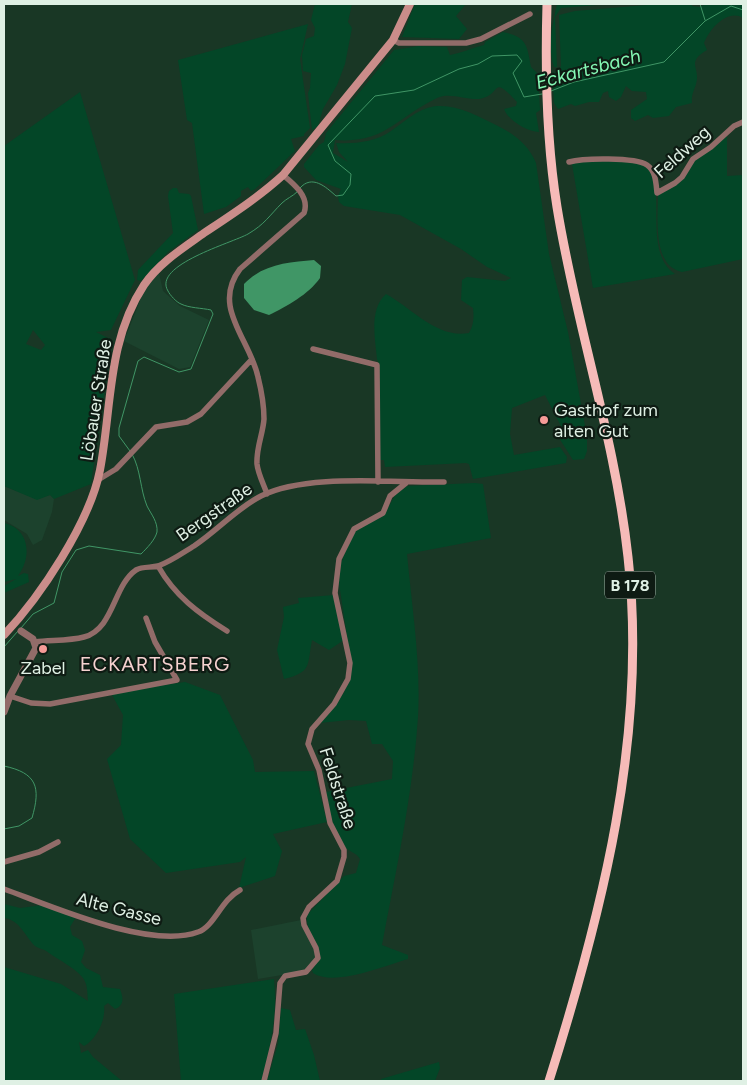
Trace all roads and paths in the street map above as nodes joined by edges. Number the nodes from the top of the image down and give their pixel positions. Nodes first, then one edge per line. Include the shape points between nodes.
1 (410, 4) edge
2 (546, 4) edge
3 (530, 14) dead end
4 (391, 41) junction
5 (743, 122) edge
6 (569, 162) dead end
7 (284, 175) junction
8 (313, 349) dead end
9 (252, 360) junction
10 (98, 480) junction
11 (378, 482) junction
12 (386, 482) junction
13 (444, 482) dead end
14 (406, 483) junction
15 (267, 494) junction
16 (390, 496) junction
17 (158, 566) junction
18 (146, 618) dead end
19 (17, 628) junction
20 (226, 631) dead end
21 (4, 635) edge
22 (35, 642) junction
23 (10, 696) junction
24 (4, 712) edge
25 (58, 842) dead end
26 (4, 862) edge
27 (4, 889) edge
28 (240, 890) dead end
29 (264, 1081) edge
30 (549, 1081) edge

1 - 4 main road, Löbauer Straße
2 - 30 highway, B 178 via 546,112 553,181 566,258 622,508 629,560 633,647 627,744 609,857 585,960
3 - 4 street via 481,39 466,43
4 - 7 main road, Löbauer Straße
5 - 6 street, Feldweg via 693,159 682,177 657,194 655,178 648,166 639,162
7 - 9 street via 302,194 306,206 304,213 240,269 232,282 228,303
7 - 10 main road, Löbauer Straße via 172,256 145,284 127,319 115,356
8 - 11 street via 377,365
9 - 10 street via 201,414 187,422 156,427 129,457
9 - 15 street via 258,375 264,419 257,466
10 - 19 main road, Löbauer Straße via 86,511 53,572
11 - 12 street, Bergstraße
11 - 15 street, Bergstraße via 298,483
12 - 14 street, Bergstraße
12 - 16 street
13 - 14 street, Bergstraße
14 - 16 street, Feldstraße
15 - 17 street, Bergstraße via 238,510 195,545
16 - 29 street, Feldstraße via 383,513 354,529 339,559 335,593 350,663 348,679 334,704 312,729 308,744 319,770 330,823 344,850 344,863 337,881 305,913 304,925 318,958 306,972 285,976 280,983 275,1040
17 - 20 street via 166,581 196,611
17 - 22 street, Bergstraße via 137,569 127,578 101,626 90,635
18 - 23 street via 176,680 50,704 31,703
19 - 21 main road, Löbauer Straße
19 - 22 street
22 - 23 street via 35,652
23 - 24 street
25 - 26 street
27 - 28 street, Alte Gasse via 112,927 160,937 197,933 206,928 228,896

